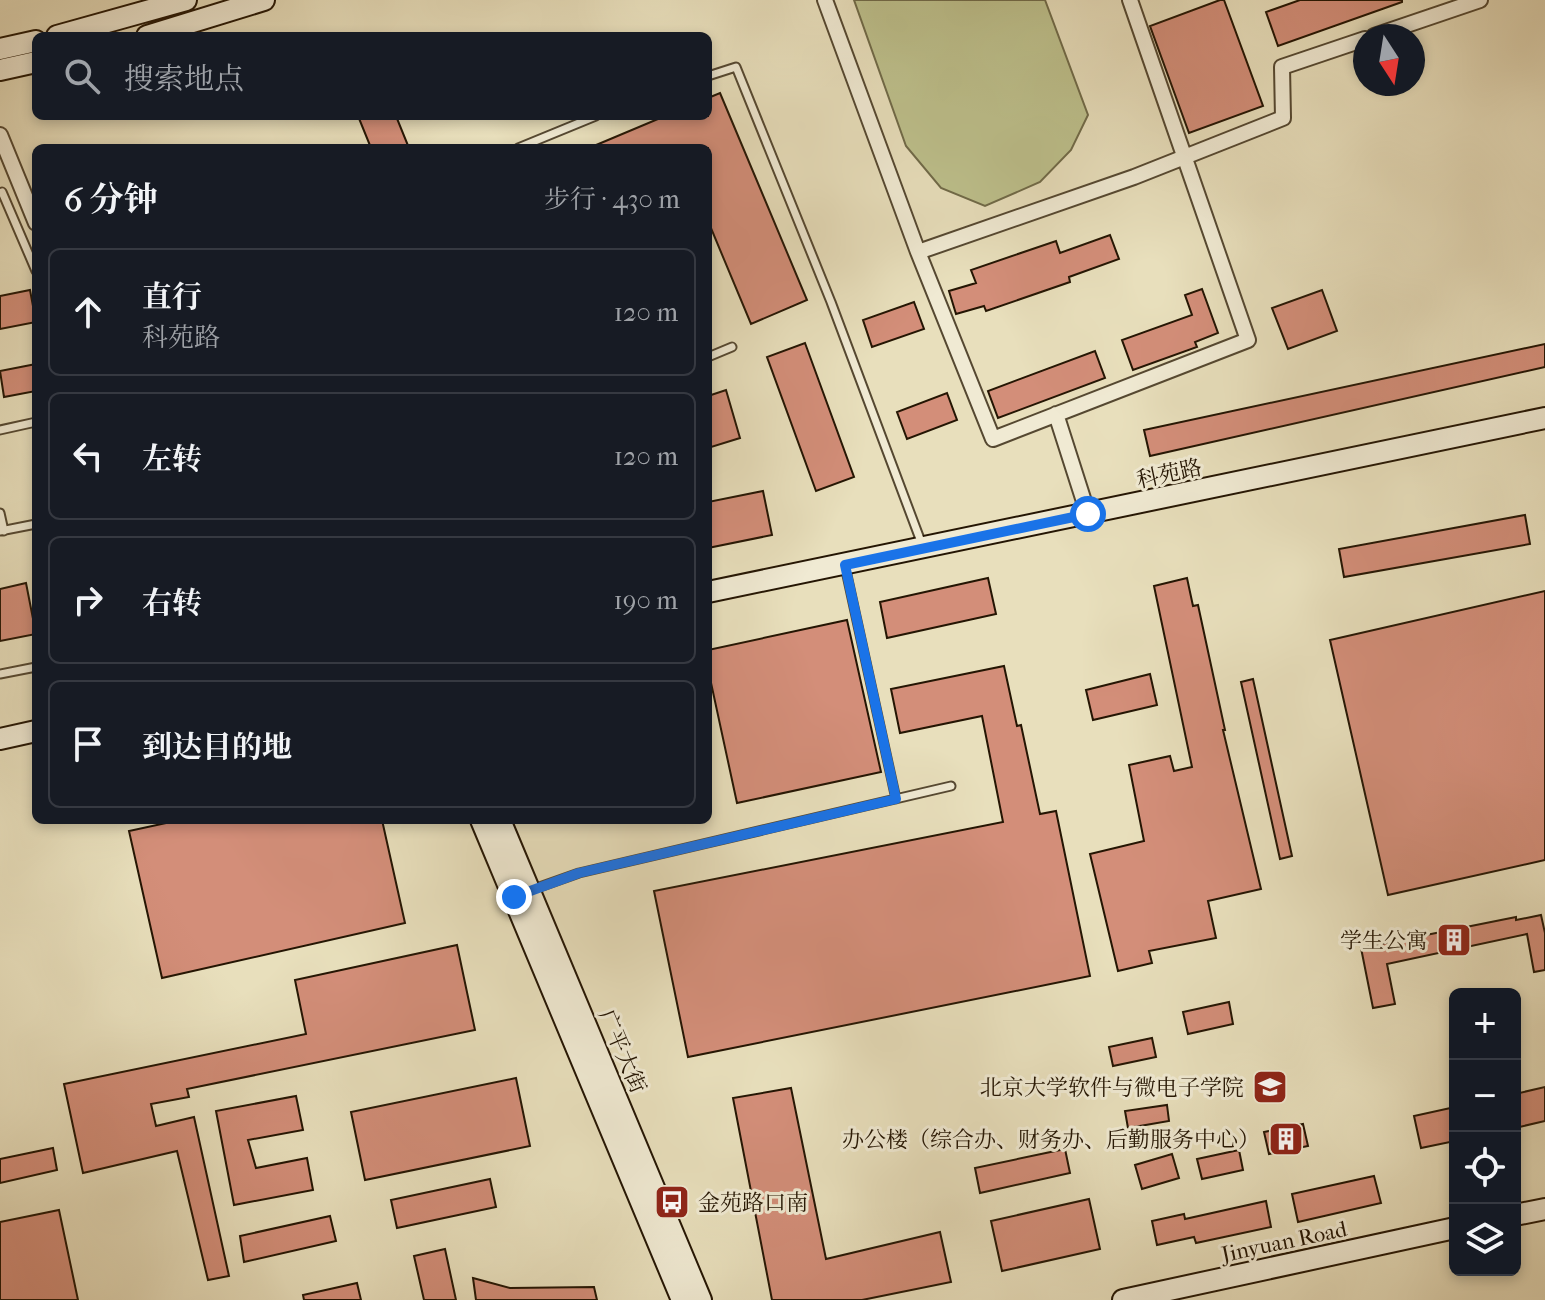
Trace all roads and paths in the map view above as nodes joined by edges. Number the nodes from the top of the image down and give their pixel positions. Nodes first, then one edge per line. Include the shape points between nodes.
1 (186, 0) edge
2 (264, 0) edge
3 (825, 0) edge
4 (1130, 0) edge
5 (1480, 0) edge
6 (162, 3) edge
7 (131, 8) edge
8 (1409, 24) edge
9 (173, 28) junction
10 (68, 32) edge
11 (142, 32) edge
12 (158, 32) edge
13 (32, 42) edge
14 (1353, 43) edge
15 (0, 49) edge
16 (32, 63) edge
17 (0, 70) edge
18 (712, 75) edge
19 (586, 120) edge
20 (0, 135) edge
21 (528, 144) edge
22 (1186, 157) junction
23 (1, 191) edge
24 (32, 213) edge
25 (918, 252) junction
26 (32, 262) edge
27 (732, 347) dead end
28 (712, 355) edge
29 (1056, 414) junction
30 (1545, 418) edge
31 (32, 423) edge
32 (0, 430) edge
33 (0, 513) edge
34 (1088, 514) junction
35 (32, 525) edge
36 (2, 531) edge
37 (924, 549) junction
38 (845, 565) junction
39 (712, 591) edge
40 (32, 668) edge
41 (0, 674) edge
42 (32, 732) edge
43 (0, 739) edge
44 (951, 786) dead end
45 (896, 799) junction
46 (483, 824) edge
47 (501, 824) edge
48 (522, 894) junction
49 (1545, 1209) edge
50 (1521, 1214) edge
51 (1449, 1229) edge
52 (682, 1300) edge
53 (701, 1300) edge
54 (1123, 1300) edge

1 - 6 street
2 - 9 street
3 - 25 street
4 - 22 street
5 - 8 street
6 - 7 street
6 - 9 street
7 - 10 street
7 - 11 street
9 - 12 street
13 - 15 street
14 - 22 street via 1282,67 1283,118
16 - 17 street
18 - 37 lane via 736,67
19 - 21 lane
20 - 24 street
22 - 25 street
22 - 29 street via 1248,340
23 - 26 lane
25 - 29 street via 993,439
27 - 28 lane
29 - 34 street
30 - 34 street, 科苑路
31 - 32 lane
33 - 36 lane
34 - 37 street, 科苑路
35 - 36 lane
37 - 38 street, 科苑路
38 - 39 street, 科苑路
38 - 45 lane
40 - 41 lane
42 - 43 street
44 - 45 lane
45 - 48 lane via 579,873
46 - 48 street, 广平大街
47 - 48 street, 广平大街
48 - 52 street, 广平大街
48 - 53 street, 广平大街
49 - 50 street
51 - 54 street, Jinyuan Road

